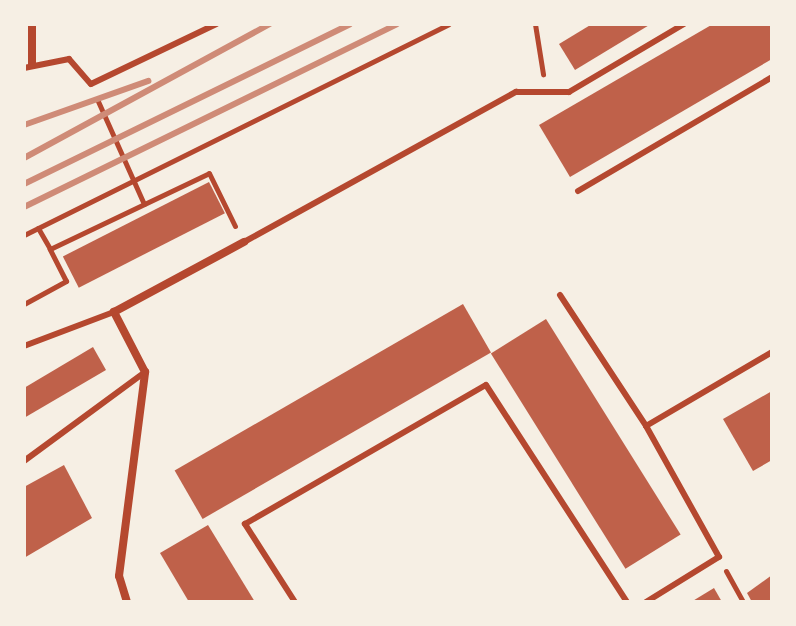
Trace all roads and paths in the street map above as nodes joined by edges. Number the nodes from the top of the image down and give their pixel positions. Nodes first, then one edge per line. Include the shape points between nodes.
1 (32, 24) edge
2 (216, 24) edge
3 (449, 24) edge
4 (535, 24) edge
5 (684, 24) edge
6 (28, 66) edge
7 (772, 77) edge
8 (545, 91) junction
9 (97, 98) dead end
10 (134, 182) junction
11 (578, 191) dead end
12 (144, 204) junction
13 (232, 222) dead end
14 (38, 228) junction
15 (24, 235) edge
16 (244, 242) joint
17 (50, 249) junction
18 (560, 295) dead end
19 (24, 304) edge
20 (114, 312) junction
21 (24, 346) edge
22 (772, 352) edge
23 (145, 372) junction
24 (646, 426) junction
25 (24, 461) edge
26 (719, 557) junction
27 (127, 602) edge
28 (295, 602) edge
29 (627, 602) edge
30 (646, 602) edge
31 (743, 602) edge

1 - 6 street
2 - 6 lane via 91,84 69,59
3 - 10 path
4 - 8 path
5 - 8 lane via 569,92
7 - 11 lane
8 - 16 lane via 516,92
9 - 10 path
10 - 12 path
10 - 14 path
12 - 13 path via 209,173
12 - 17 path
14 - 15 path
14 - 17 path
16 - 20 street
17 - 19 path via 66,281
18 - 24 lane
20 - 21 lane
20 - 23 street
22 - 24 lane
23 - 25 lane
23 - 27 street via 119,576
24 - 26 lane
26 - 30 lane
26 - 31 path
28 - 29 lane via 245,524 486,385

